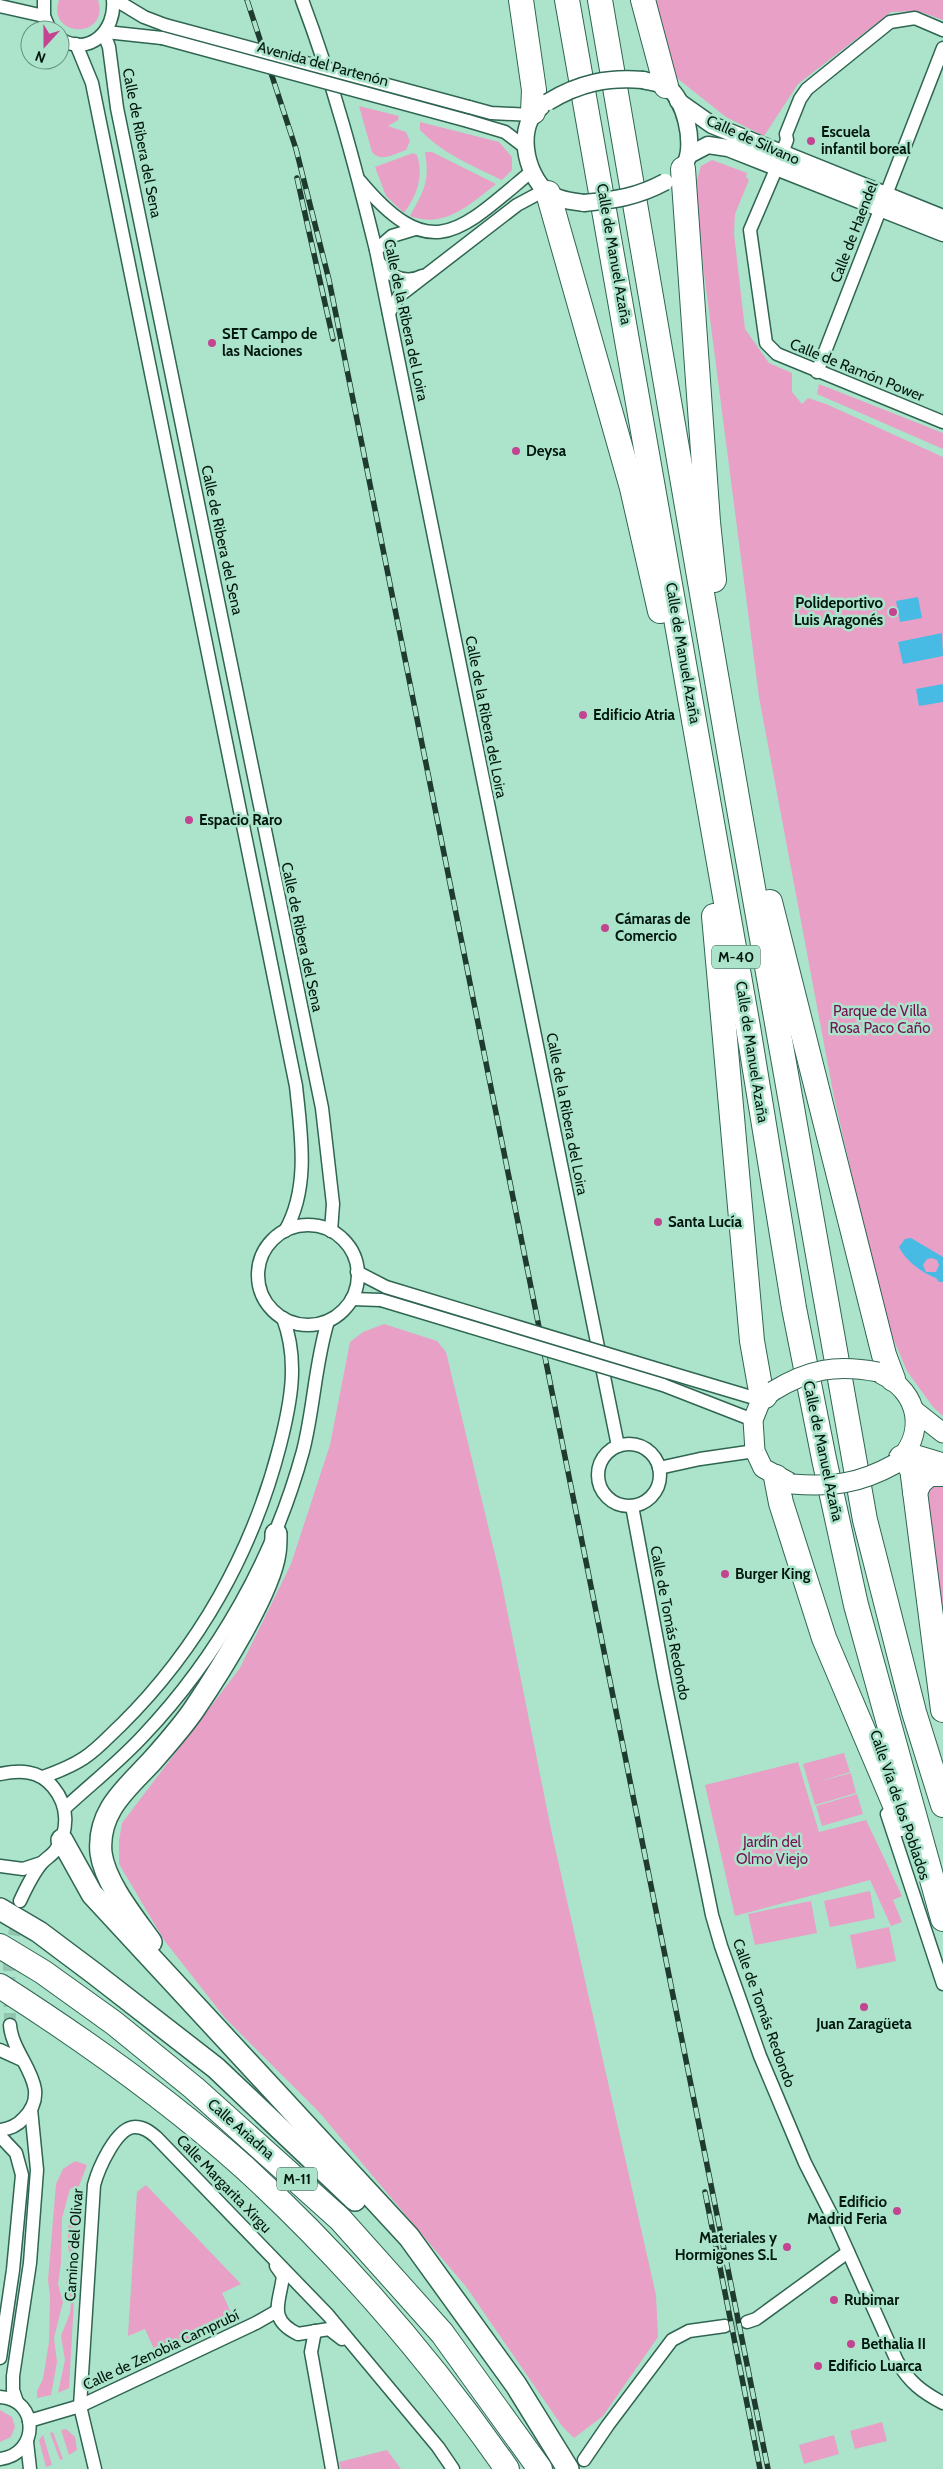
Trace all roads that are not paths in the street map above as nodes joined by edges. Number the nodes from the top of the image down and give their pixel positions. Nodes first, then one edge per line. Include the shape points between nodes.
1 (44, 0) edge
2 (115, 0) edge
3 (302, 0) edge
4 (521, 0) edge
5 (568, 0) edge
6 (600, 0) edge
7 (643, 0) edge
8 (0, 6) edge
9 (44, 16) junction
10 (46, 20) edge
11 (943, 30) edge
12 (105, 33) junction
13 (70, 42) edge
14 (76, 44) junction
15 (943, 48) edge
16 (672, 94) junction
17 (537, 110) junction
18 (526, 148) junction
19 (780, 160) junction
20 (679, 169) junction
21 (532, 171) junction
22 (359, 179) junction
23 (552, 194) junction
24 (883, 202) junction
25 (943, 218) edge
26 (415, 229) junction
27 (943, 233) edge
28 (377, 255) junction
29 (429, 273) junction
30 (389, 313) junction
31 (817, 372) junction
32 (943, 422) edge
33 (699, 751) junction
34 (738, 803) junction
35 (273, 976) junction
36 (309, 1053) junction
37 (285, 1231) junction
38 (332, 1232) junction
39 (357, 1272) junction
40 (352, 1299) junction
41 (283, 1318) junction
42 (328, 1321) junction
43 (885, 1376) junction
44 (766, 1396) junction
45 (915, 1411) junction
46 (753, 1420) junction
47 (943, 1433) edge
48 (618, 1446) junction
49 (756, 1451) junction
50 (901, 1458) junction
51 (943, 1463) edge
52 (659, 1468) junction
53 (943, 1474) edge
54 (784, 1480) junction
55 (915, 1492) junction
56 (632, 1506) junction
57 (276, 1534) junction
58 (824, 1638) junction
59 (943, 1710) edge
60 (0, 1774) edge
61 (43, 1777) junction
62 (943, 1805) edge
63 (65, 1808) junction
64 (62, 1840) junction
65 (41, 1863) junction
66 (0, 1866) edge
67 (20, 1901) tunnel mouth
68 (0, 1909) edge
69 (941, 1912) edge
70 (0, 1946) edge
71 (943, 1984) edge
72 (0, 1986) edge
73 (0, 1999) edge
74 (190, 2000) junction
75 (10, 2025) tunnel mouth
76 (0, 2050) edge
77 (24, 2062) junction
78 (169, 2104) junction
79 (31, 2109) junction
80 (0, 2130) edge
81 (0, 2136) edge
82 (156, 2137) joint
83 (848, 2252) junction
84 (268, 2253) junction
85 (449, 2294) junction
86 (277, 2306) junction
87 (747, 2322) tunnel mouth
88 (256, 2323) junction
89 (725, 2326) tunnel mouth
90 (302, 2332) junction
91 (352, 2346) junction
92 (0, 2358) edge
93 (0, 2397) edge
94 (17, 2402) junction
95 (943, 2403) edge
96 (80, 2406) junction
97 (29, 2421) junction
98 (27, 2442) junction
99 (0, 2460) edge
100 (576, 2465) edge
101 (10, 2469) edge
102 (30, 2469) edge
103 (95, 2469) edge
104 (332, 2469) edge
105 (453, 2469) edge
106 (507, 2469) edge
107 (540, 2469) edge

1 - 9 street
2 - 12 street via 111,23
2 - 17 street, Avenida del Partenón, bridge via 165,25 491,113
3 - 22 street, Calle de la Ribera del Loira via 319,45
4 - 17 highway
5 - 33 highway, Calle de Manuel Azaña / M-40
6 - 34 highway, Calle de Manuel Azaña / M-40
7 - 16 highway
8 - 9 street
9 - 10 street
11 - 19 street, Calle de Ramón Power via 915,18 890,22 803,94 786,134
12 - 14 street via 91,42
12 - 18 street, Avenida del Partenón, bridge via 162,38 468,121 505,132
12 - 36 street, Calle de Ribera del Sena via 117,108
13 - 14 street
14 - 35 street via 92,82
15 - 24 street, Calle de Haendel
16 - 17 street, bridge via 644,80 619,78 568,90
16 - 19 street, Calle de Silvano via 712,125
16 - 20 street via 690,129
17 - 18 street
18 - 21 street
19 - 20 street, Calle de Silvano via 708,145
19 - 24 street, Calle de Silvano
19 - 31 street, Calle de Ramón Power via 750,230 766,343 776,354
20 - 23 street, bridge via 642,194 612,200 584,203
20 - 34 highway via 708,522
21 - 23 street
21 - 26 street via 451,232 431,233
22 - 26 street via 383,207
22 - 28 street, Calle de la Ribera del Loira
23 - 29 street via 517,205
23 - 33 highway via 632,488 666,636
24 - 25 street, Calle de Silvano
24 - 27 street, Calle de Silvano
24 - 31 street, Calle de Haendel
26 - 28 street via 392,236
28 - 29 street via 387,273 396,278 418,278
28 - 30 street, Calle de la Ribera del Loira
29 - 30 street via 399,296
30 - 48 street, Calle de la Ribera del Loira
31 - 32 street, Calle de Ramón Power
33 - 44 highway via 752,1341 760,1386
33 - 69 highway, Calle de Manuel Azaña / M-40 via 794,1308 824,1459 856,1605
34 - 43 highway via 766,889 884,1355
34 - 62 highway, Calle de Manuel Azaña / M-40 via 865,1520 914,1712
35 - 36 street, Calle de Ribera del Sena via 283,978 287,983 297,1033
35 - 37 street via 296,1086 300,1123 300,1193
36 - 38 street, Calle de Ribera del Sena via 329,1156
37 - 38 street via 308,1225
37 - 41 street via 265,1248 258,1278 266,1302
38 - 39 street via 347,1244
39 - 40 street
39 - 44 street, bridge via 386,1286 667,1372
40 - 42 street
40 - 46 street, bridge via 381,1300 663,1385
41 - 42 street via 300,1324
41 - 61 street via 289,1334 292,1360 285,1428 263,1502 233,1573 177,1661 131,1715 84,1758
42 - 57 street via 319,1351 303,1449
43 - 44 main road, bridge via 853,1368 822,1370 795,1377
43 - 45 main road via 905,1393
44 - 46 main road
45 - 47 main road
45 - 50 main road via 915,1432
46 - 49 main road
48 - 52 street via 626,1444 644,1448 651,1453
48 - 56 street via 599,1464 598,1482 607,1498 623,1506
49 - 52 street
49 - 54 main road via 763,1468
50 - 51 main road
50 - 54 main road, bridge via 875,1475 844,1484 820,1486
50 - 55 highway via 912,1468
52 - 56 street via 658,1486 654,1493 648,1500
53 - 55 highway via 929,1474
54 - 58 highway via 781,1503
55 - 59 highway
56 - 83 street, Calle de Tomás Redondo via 712,1915 760,2056 805,2163
57 - 63 street via 219,1639 170,1706 142,1737
57 - 74 highway via 275,1553 264,1587 228,1656 195,1708 114,1801 103,1827 101,1854 112,1883
58 - 69 highway
58 - 71 street, Calle Vía de los Poblados
60 - 61 street via 25,1772
61 - 63 street
63 - 64 street
64 - 65 street via 54,1853
64 - 74 highway via 92,1894
65 - 66 street via 23,1869
65 - 67 street
68 - 85 highway via 39,1932 216,2068 337,2181
70 - 107 highway, Calle Ariadna / M-11 via 43,1972 114,2023 194,2088 340,2219 442,2334
72 - 78 highway, Calle Ariadna / M-11 via 59,2024
73 - 78 highway
74 - 85 highway via 408,2237
75 - 77 street via 12,2040
76 - 77 street
77 - 79 street via 35,2082
78 - 106 highway, Calle Ariadna / M-11 via 245,2168 316,2238 447,2385
79 - 80 street via 21,2122
79 - 94 street via 38,2170 30,2263 13,2376
81 - 92 street via 16,2153 22,2175
82 - 84 street, Calle Margarita Xirgu
82 - 96 street, Camino del Olivar via 134,2126 126,2130 113,2144 98,2170 94,2185
83 - 87 street via 756,2319
83 - 95 street, Calle de Tomás Redondo via 907,2378 923,2393
84 - 86 street, Calle Margarita Xirgu via 283,2276
84 - 91 street, Calle Margarita Xirgu via 328,2314
85 - 100 highway
86 - 88 street, Calle de Zenobia Camprubí
86 - 90 street via 282,2323
88 - 90 street, Calle de Zenobia Camprubí
88 - 96 street, Calle de Zenobia Camprubí
89 - 100 street via 689,2332 672,2340
90 - 91 street via 329,2330
90 - 104 street via 311,2352
91 - 105 street
93 - 94 street
94 - 97 street
96 - 97 street, Calle de Zenobia Camprubí
96 - 103 street
97 - 98 street
98 - 99 street via 17,2453
98 - 102 street
99 - 101 street

